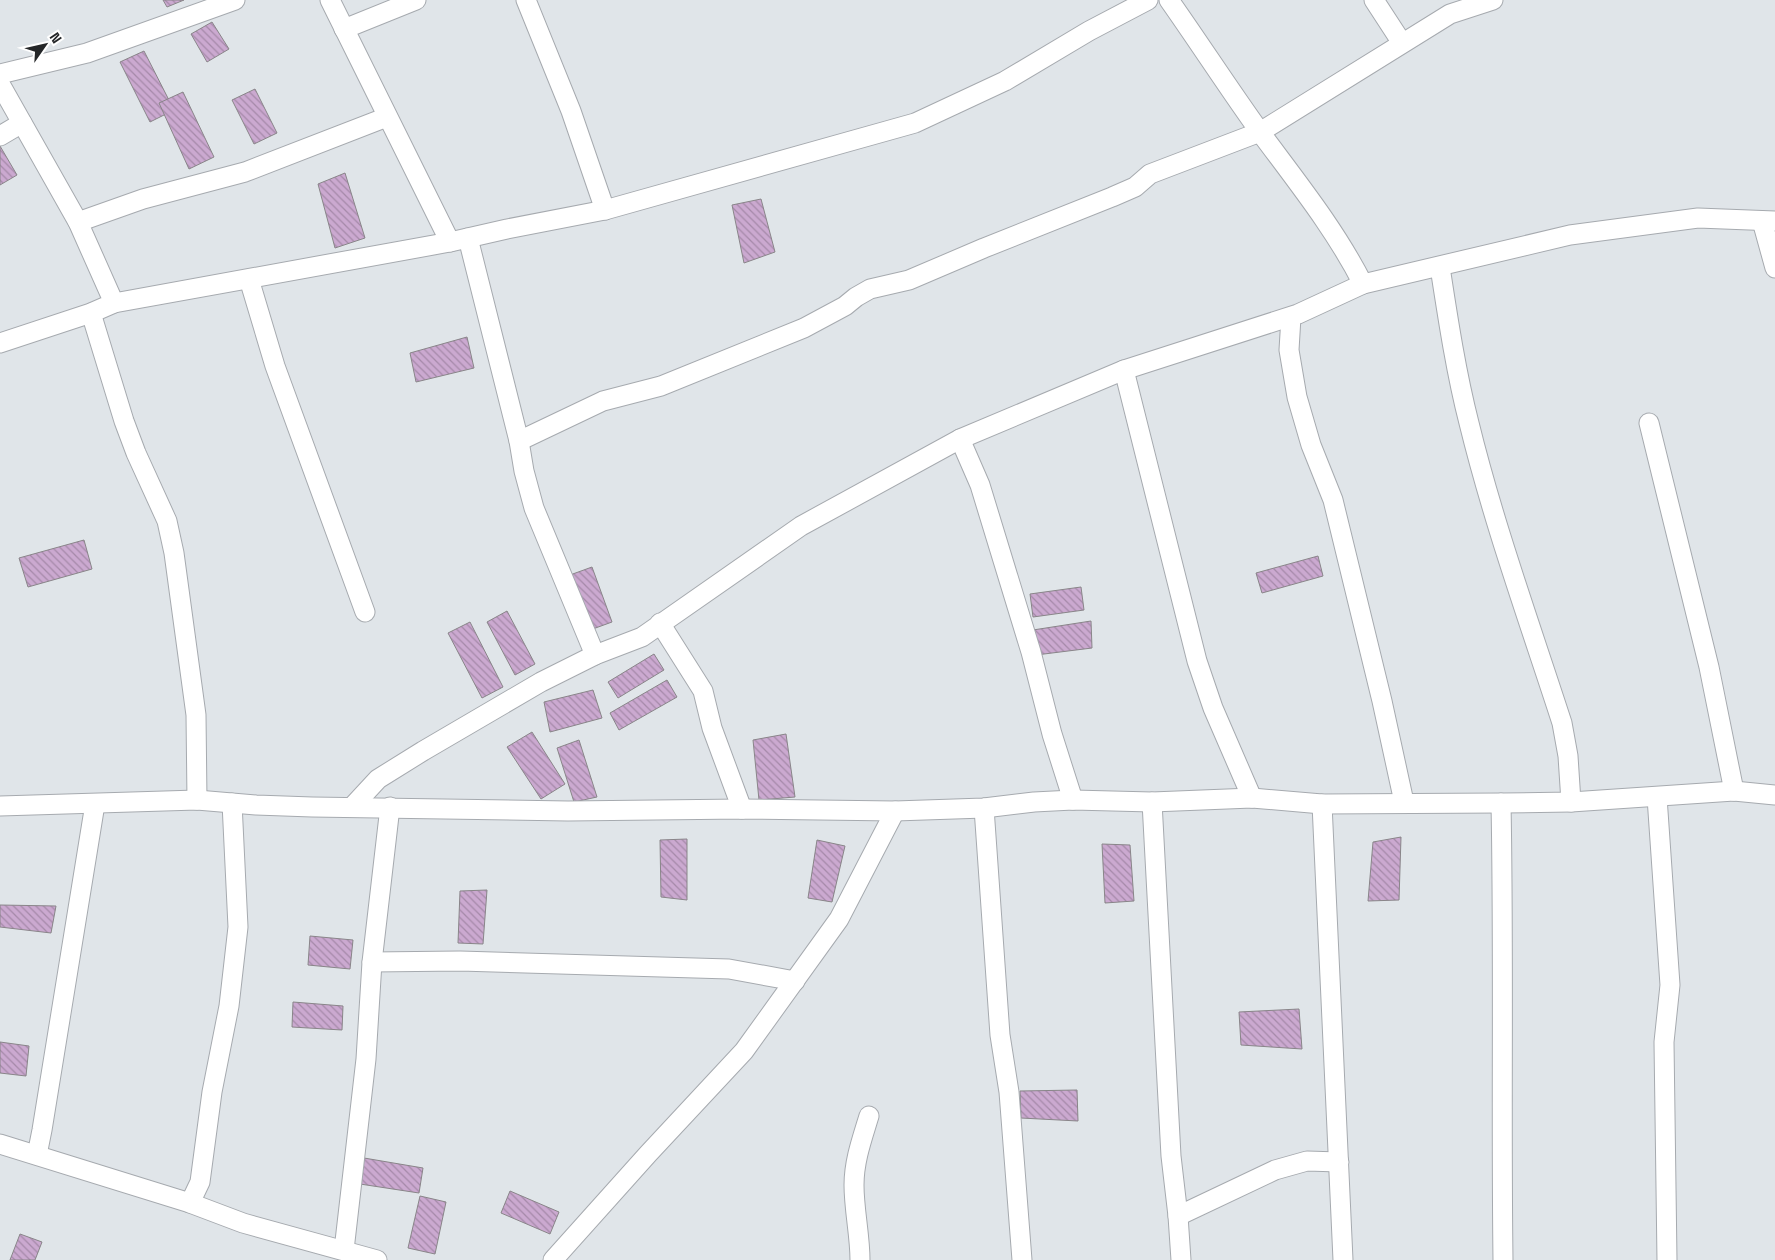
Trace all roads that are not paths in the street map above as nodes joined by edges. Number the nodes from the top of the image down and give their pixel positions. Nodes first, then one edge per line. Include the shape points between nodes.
1 (235, 0) edge
2 (330, 0) edge
3 (416, 0) edge
4 (526, 0) edge
5 (1148, 0) edge
6 (1169, 0) edge
7 (1374, 0) edge
8 (1493, 0) edge
9 (344, 29) junction
10 (1402, 43) junction
11 (0, 74) edge
12 (0, 84) edge
13 (387, 117) junction
14 (22, 124) junction
15 (1260, 132) junction
16 (0, 136) edge
17 (605, 210) junction
18 (1768, 221) edge
19 (78, 222) junction
20 (468, 238) junction
21 (450, 242) junction
22 (1440, 267) junction
23 (1775, 268) edge
24 (249, 279) junction
25 (1363, 284) junction
26 (114, 303) junction
27 (91, 313) junction
28 (1291, 317) junction
29 (0, 343) edge
30 (1124, 370) junction
31 (1649, 423) dead end
32 (960, 439) junction
33 (519, 441) junction
34 (364, 612) dead end
35 (660, 623) junction
36 (595, 655) junction
37 (1734, 791) junction
38 (1775, 795) edge
39 (1657, 797) junction
40 (1252, 798) junction
41 (197, 800) junction
42 (1074, 800) junction
43 (1152, 802) junction
44 (1404, 802) junction
45 (1571, 802) junction
46 (232, 803) junction
47 (1501, 803) junction
48 (95, 804) junction
49 (1322, 804) junction
50 (0, 806) edge
51 (353, 806) junction
52 (390, 807) junction
53 (984, 808) junction
54 (742, 809) junction
55 (895, 811) junction
56 (372, 962) junction
57 (795, 981) junction
58 (869, 1116) dead end
59 (0, 1144) edge
60 (37, 1155) junction
61 (1339, 1162) junction
62 (190, 1203) junction
63 (1178, 1216) junction
64 (344, 1250) junction
65 (377, 1260) edge
66 (553, 1260) edge
67 (860, 1260) edge
68 (1022, 1260) edge
69 (1181, 1260) edge
70 (1343, 1260) edge
71 (1503, 1260) edge
72 (1667, 1260) edge

1 - 11 street via 87,54
2 - 9 street
3 - 9 street
4 - 17 street via 572,111
5 - 17 street via 1005,81 915,123
6 - 15 street
7 - 10 street
8 - 10 street via 1450,14
9 - 13 street
10 - 15 street
12 - 14 street
13 - 19 street via 245,172 143,199
13 - 21 street
14 - 16 street
14 - 19 street
15 - 25 street via 1346,252
15 - 33 street via 1150,174 1112,198 909,280 870,289 804,328 661,386 603,400
17 - 20 street
18 - 22 street via 1698,218 1570,235
18 - 23 street
19 - 26 street
20 - 21 street
20 - 33 street
21 - 24 street
22 - 25 street
22 - 45 street via 1469,423 1496,519 1562,723
24 - 26 street
24 - 34 street via 275,366
25 - 28 street
26 - 27 street
27 - 29 street
27 - 41 street via 124,421 167,521 196,715
28 - 30 street
28 - 44 street via 1290,350 1297,397 1311,445 1333,500
30 - 32 street
30 - 40 street via 1196,661
31 - 37 street via 1709,667
32 - 35 street via 801,526
32 - 42 street via 980,485
33 - 36 street via 534,508
35 - 36 street via 642,637
35 - 54 street via 703,691 712,728
36 - 51 street via 541,682 378,779
37 - 38 street
37 - 39 street
39 - 45 street
39 - 72 street via 1670,985 1664,1042
40 - 43 street
40 - 49 street
41 - 46 street
41 - 48 street
42 - 43 street
42 - 53 street
43 - 63 street
44 - 47 street
44 - 49 street
45 - 47 street
46 - 51 street
46 - 62 street via 238,927 229,1006 212,1092 200,1182
47 - 71 street
48 - 50 street
48 - 60 street
49 - 61 street
51 - 52 street
52 - 54 street via 568,811
52 - 56 street
53 - 55 street
53 - 68 street via 1000,1035 1009,1092
54 - 55 street
55 - 57 street via 839,919
56 - 57 street via 728,968
56 - 64 street via 366,1059
57 - 66 street via 744,1051
58 - 67 street via 856,1155 854,1185
59 - 60 street
60 - 62 street
61 - 63 street via 1307,1160 1275,1170
61 - 70 street
62 - 64 street via 243,1224
63 - 69 street
64 - 65 street

